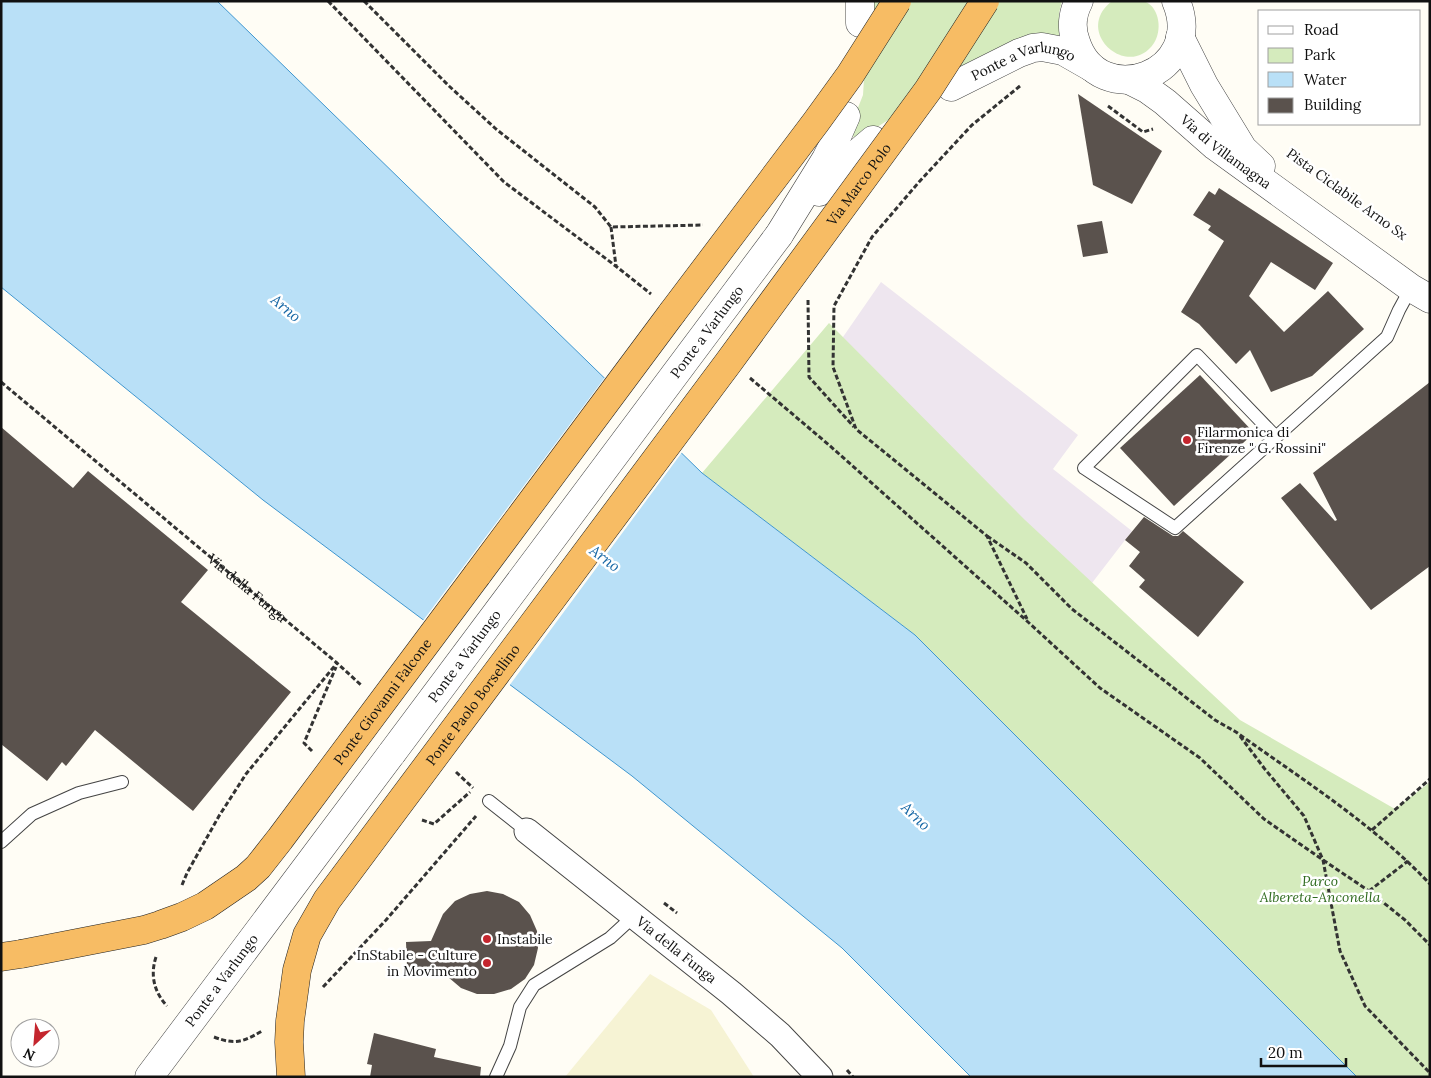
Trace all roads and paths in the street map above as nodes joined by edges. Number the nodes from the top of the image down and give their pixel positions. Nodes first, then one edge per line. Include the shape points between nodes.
1 (328, 1) edge
2 (364, 1) edge
3 (897, 1) edge
4 (985, 1) edge
5 (1077, 3) edge
6 (1180, 14) edge
7 (1095, 70) junction
8 (1129, 80) junction
9 (1023, 84) dead end
10 (951, 87) dead end
11 (846, 116) dead end
12 (873, 140) dead end
13 (1323, 223) junction
14 (706, 225) dead end
15 (611, 227) junction
16 (779, 235) junction
17 (616, 266) junction
18 (1420, 294) edge
19 (651, 295) dead end
20 (806, 295) dead end
21 (735, 368) junction
22 (1, 382) edge
23 (856, 429) junction
24 (1276, 437) junction
25 (987, 536) junction
26 (1028, 622) junction
27 (337, 664) junction
28 (366, 690) dead end
29 (1236, 732) junction
30 (304, 743) dead end
31 (453, 769) dead end
32 (1430, 779) edge
33 (122, 782) dead end
34 (489, 801) joint
35 (434, 824) dead end
36 (1372, 830) junction
37 (527, 831) joint
38 (1, 842) edge
39 (1322, 860) junction
40 (1408, 861) junction
41 (1430, 884) edge
42 (180, 891) dead end
43 (1369, 891) junction
44 (634, 916) junction
45 (1430, 945) edge
46 (156, 954) dead end
47 (11, 955) edge
48 (318, 992) dead end
49 (172, 1013) dead end
50 (269, 1027) dead end
51 (207, 1035) dead end
52 (1430, 1073) edge
53 (149, 1077) edge
54 (292, 1077) edge
55 (496, 1077) edge
56 (820, 1077) edge

1 - 17 path via 504,182
2 - 15 path via 449,86 496,129 595,207
3 - 47 highway, Ponte Giovanni Falcone, bridge via 822,114 258,867 217,899 172,922 136,932
4 - 21 highway, Via Marco Polo, bridge via 928,90
5 - 7 street via 1073,23 1075,41
6 - 8 street, Via di Villamagna via 1174,54 1147,76
6 - 13 street, Via di Villamagna via 1204,85 1243,149
7 - 8 street, Via di Villamagna via 1111,78
7 - 10 street, Ponte a Varlungo via 1063,51 1033,48
8 - 13 street, Via di Villamagna via 1165,102 1215,146
9 - 23 path via 972,125 872,237 834,306 833,366
11 - 16 street, Ponte a Varlungo via 826,159
12 - 16 street, Ponte a Varlungo via 847,162
13 - 18 street, Via di Villamagna
14 - 15 path
15 - 17 path
16 - 53 street, Ponte a Varlungo, bridge
17 - 19 path
18 - 24 lane via 1399,310 1387,338
20 - 23 path via 809,303 809,377
21 - 26 path via 829,445
21 - 54 highway, Ponte Paolo Borsellino, bridge via 327,900 307,936 297,970 289,1042
22 - 27 path, Via della Funga
23 - 25 path
24 - 24 lane via 1175,528 1084,468 1197,355
25 - 26 path
25 - 29 path via 1026,563 1072,609 1118,646 1215,720
26 - 39 path via 1100,688 1200,758 1264,819
27 - 28 path, Via della Funga
27 - 30 path
27 - 42 path via 246,774 219,816
29 - 36 path
29 - 39 path via 1304,816
31 - 35 path via 474,789
32 - 36 path
33 - 38 lane via 79,793 32,814
34 - 37 lane
34 - 48 path via 386,920
36 - 40 path
37 - 44 street, Via della Funga
39 - 43 path
39 - 52 path via 1340,951 1365,1006
40 - 41 path
40 - 43 path
43 - 45 path
44 - 55 lane via 610,938 534,985 520,1007 510,1046
44 - 56 street, Via della Funga via 780,1035
46 - 49 path via 153,980 160,998
50 - 51 path via 234,1043

